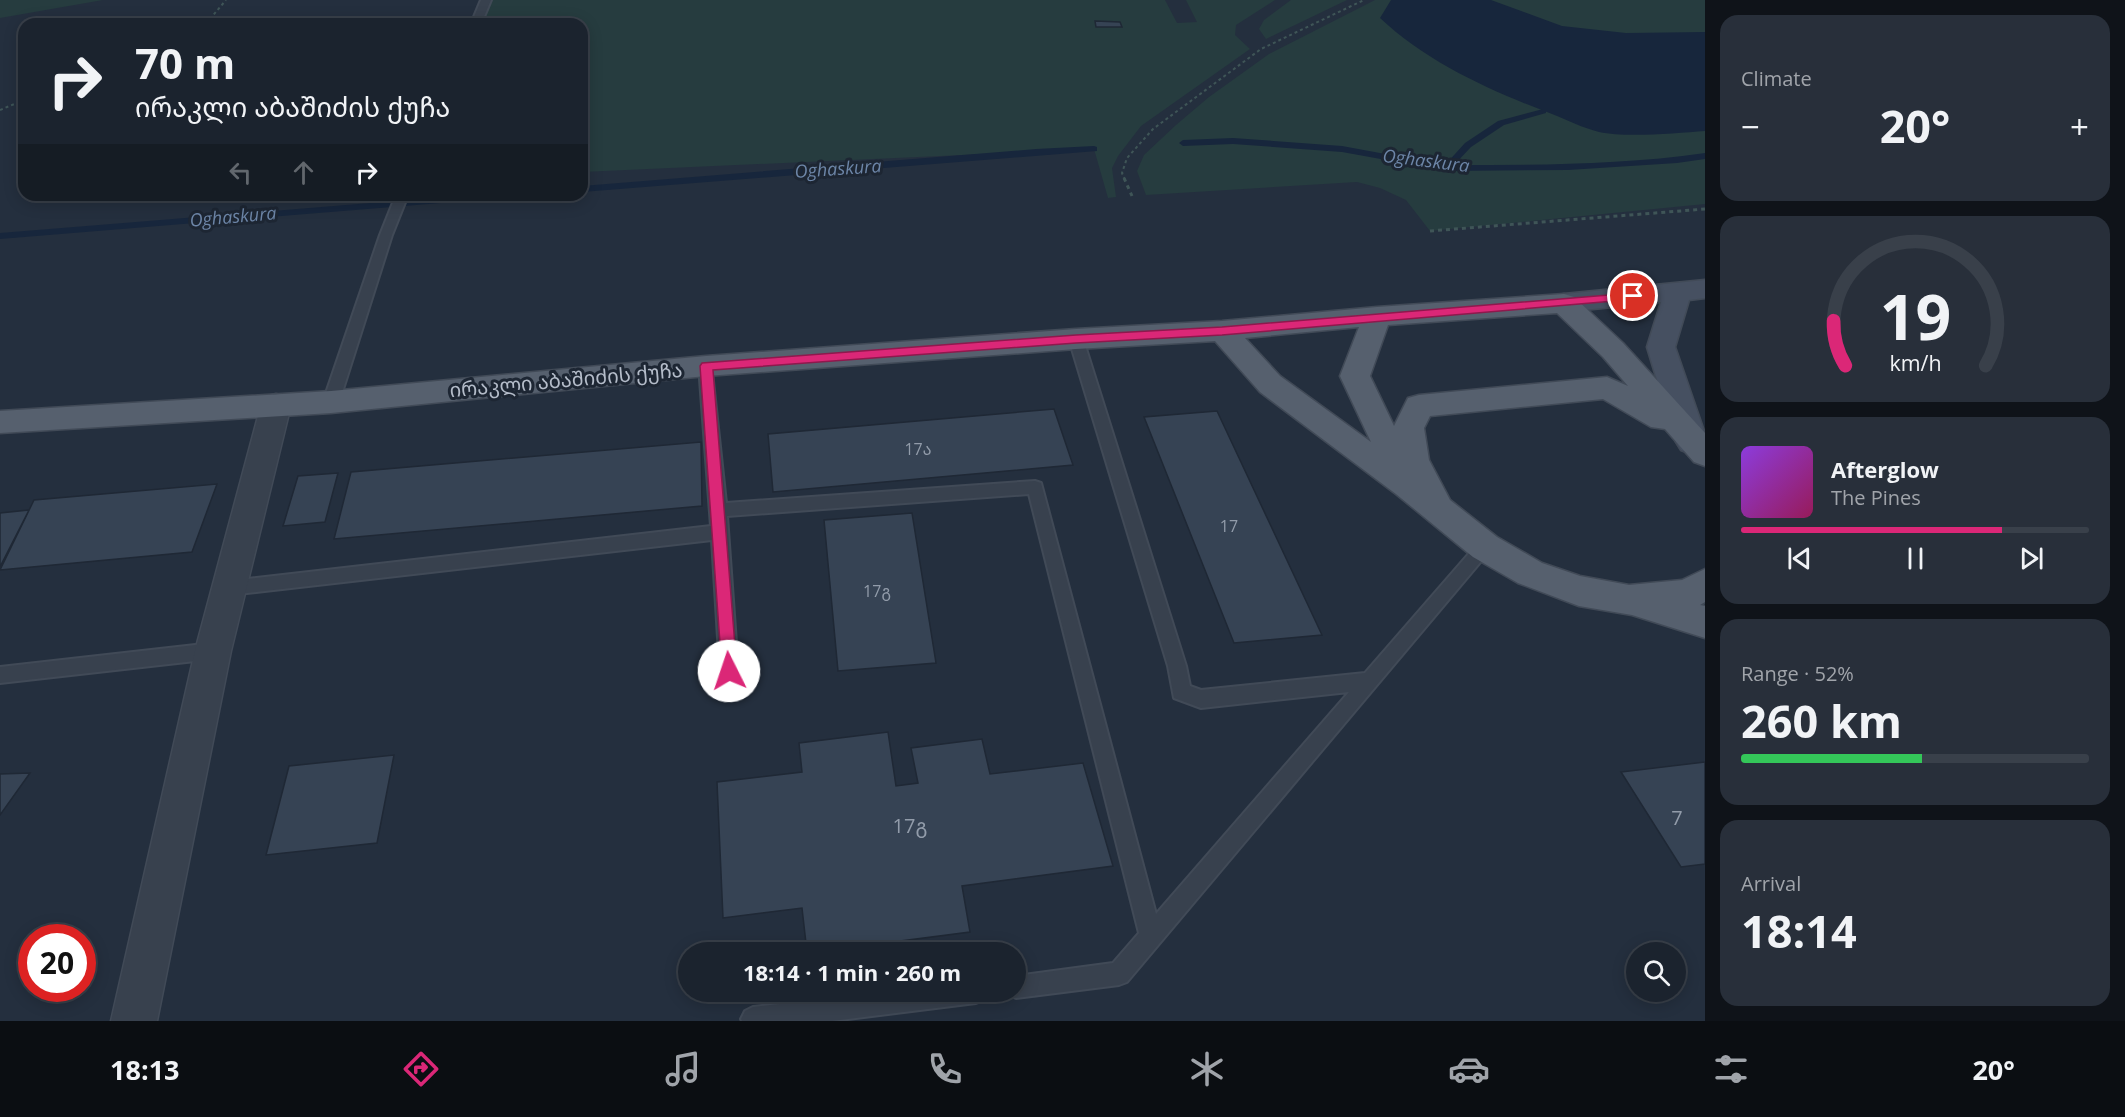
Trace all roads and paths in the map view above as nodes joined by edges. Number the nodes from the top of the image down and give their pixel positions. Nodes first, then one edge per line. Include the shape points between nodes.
1 (226, 0) edge
2 (486, 0) edge
3 (1364, 0) edge
4 (211, 18) edge
5 (478, 18) edge
6 (18, 102) edge
7 (0, 110) edge
8 (1132, 196) dead end
9 (400, 201) edge
10 (1705, 209) edge
11 (1430, 231) dead end
12 (1692, 290) edge
13 (1564, 303) junction
14 (1377, 316) junction
15 (1222, 331) junction
16 (1076, 339) junction
17 (706, 366) junction
18 (331, 402) junction
19 (276, 405) junction
20 (0, 422) edge
21 (1701, 451) edge
22 (1407, 484) junction
23 (718, 510) junction
24 (720, 532) junction
25 (1476, 540) junction
26 (1705, 584) edge
27 (229, 588) junction
28 (1629, 600) junction
29 (1705, 622) edge
30 (213, 651) junction
31 (729, 671) dead end
32 (0, 675) edge
33 (1371, 681) junction
34 (1151, 936) junction
35 (1026, 986) edge
36 (893, 1002) edge
37 (753, 1019) dead end
38 (134, 1021) edge

1 - 4 path
2 - 5 lane
3 - 8 path via 1261,49 1154,129 1127,158 1122,173
6 - 7 path
9 - 18 lane
10 - 11 path
12 - 13 main road, ირაკლი აბაშიძის ქუჩა
12 - 21 main road via 1661,347
13 - 14 main road, ირაკლი აბაშიძის ქუჩა
13 - 21 main road via 1613,351
14 - 15 main road, ირაკლი აბაშიძის ქუჩა
14 - 22 main road via 1355,376
15 - 16 main road, ირაკლი აბაშიძის ქუჩა
15 - 22 main road via 1270,384
16 - 17 main road, ირაკლი აბაშიძის ქუჩა
16 - 33 lane via 1178,666 1181,692 1201,699
17 - 18 main road, ირაკლი აბაშიძის ქუჩა
17 - 23 lane
18 - 19 main road, ირაკლი აბაშიძის ქუჩა
19 - 20 main road, ირაკლი აბაშიძის ქუჩა
19 - 27 street
21 - 25 main road via 1653,412 1607,388 1419,406 1408,428 1413,461 1433,497
22 - 25 main road
23 - 24 lane
23 - 34 lane via 1035,487
24 - 27 lane
24 - 31 lane
25 - 28 main road via 1540,576 1579,591
25 - 33 lane
26 - 28 main road via 1688,594
27 - 30 street
28 - 29 main road
30 - 32 lane
30 - 38 street
33 - 34 lane
34 - 35 lane via 1119,974
36 - 37 lane

